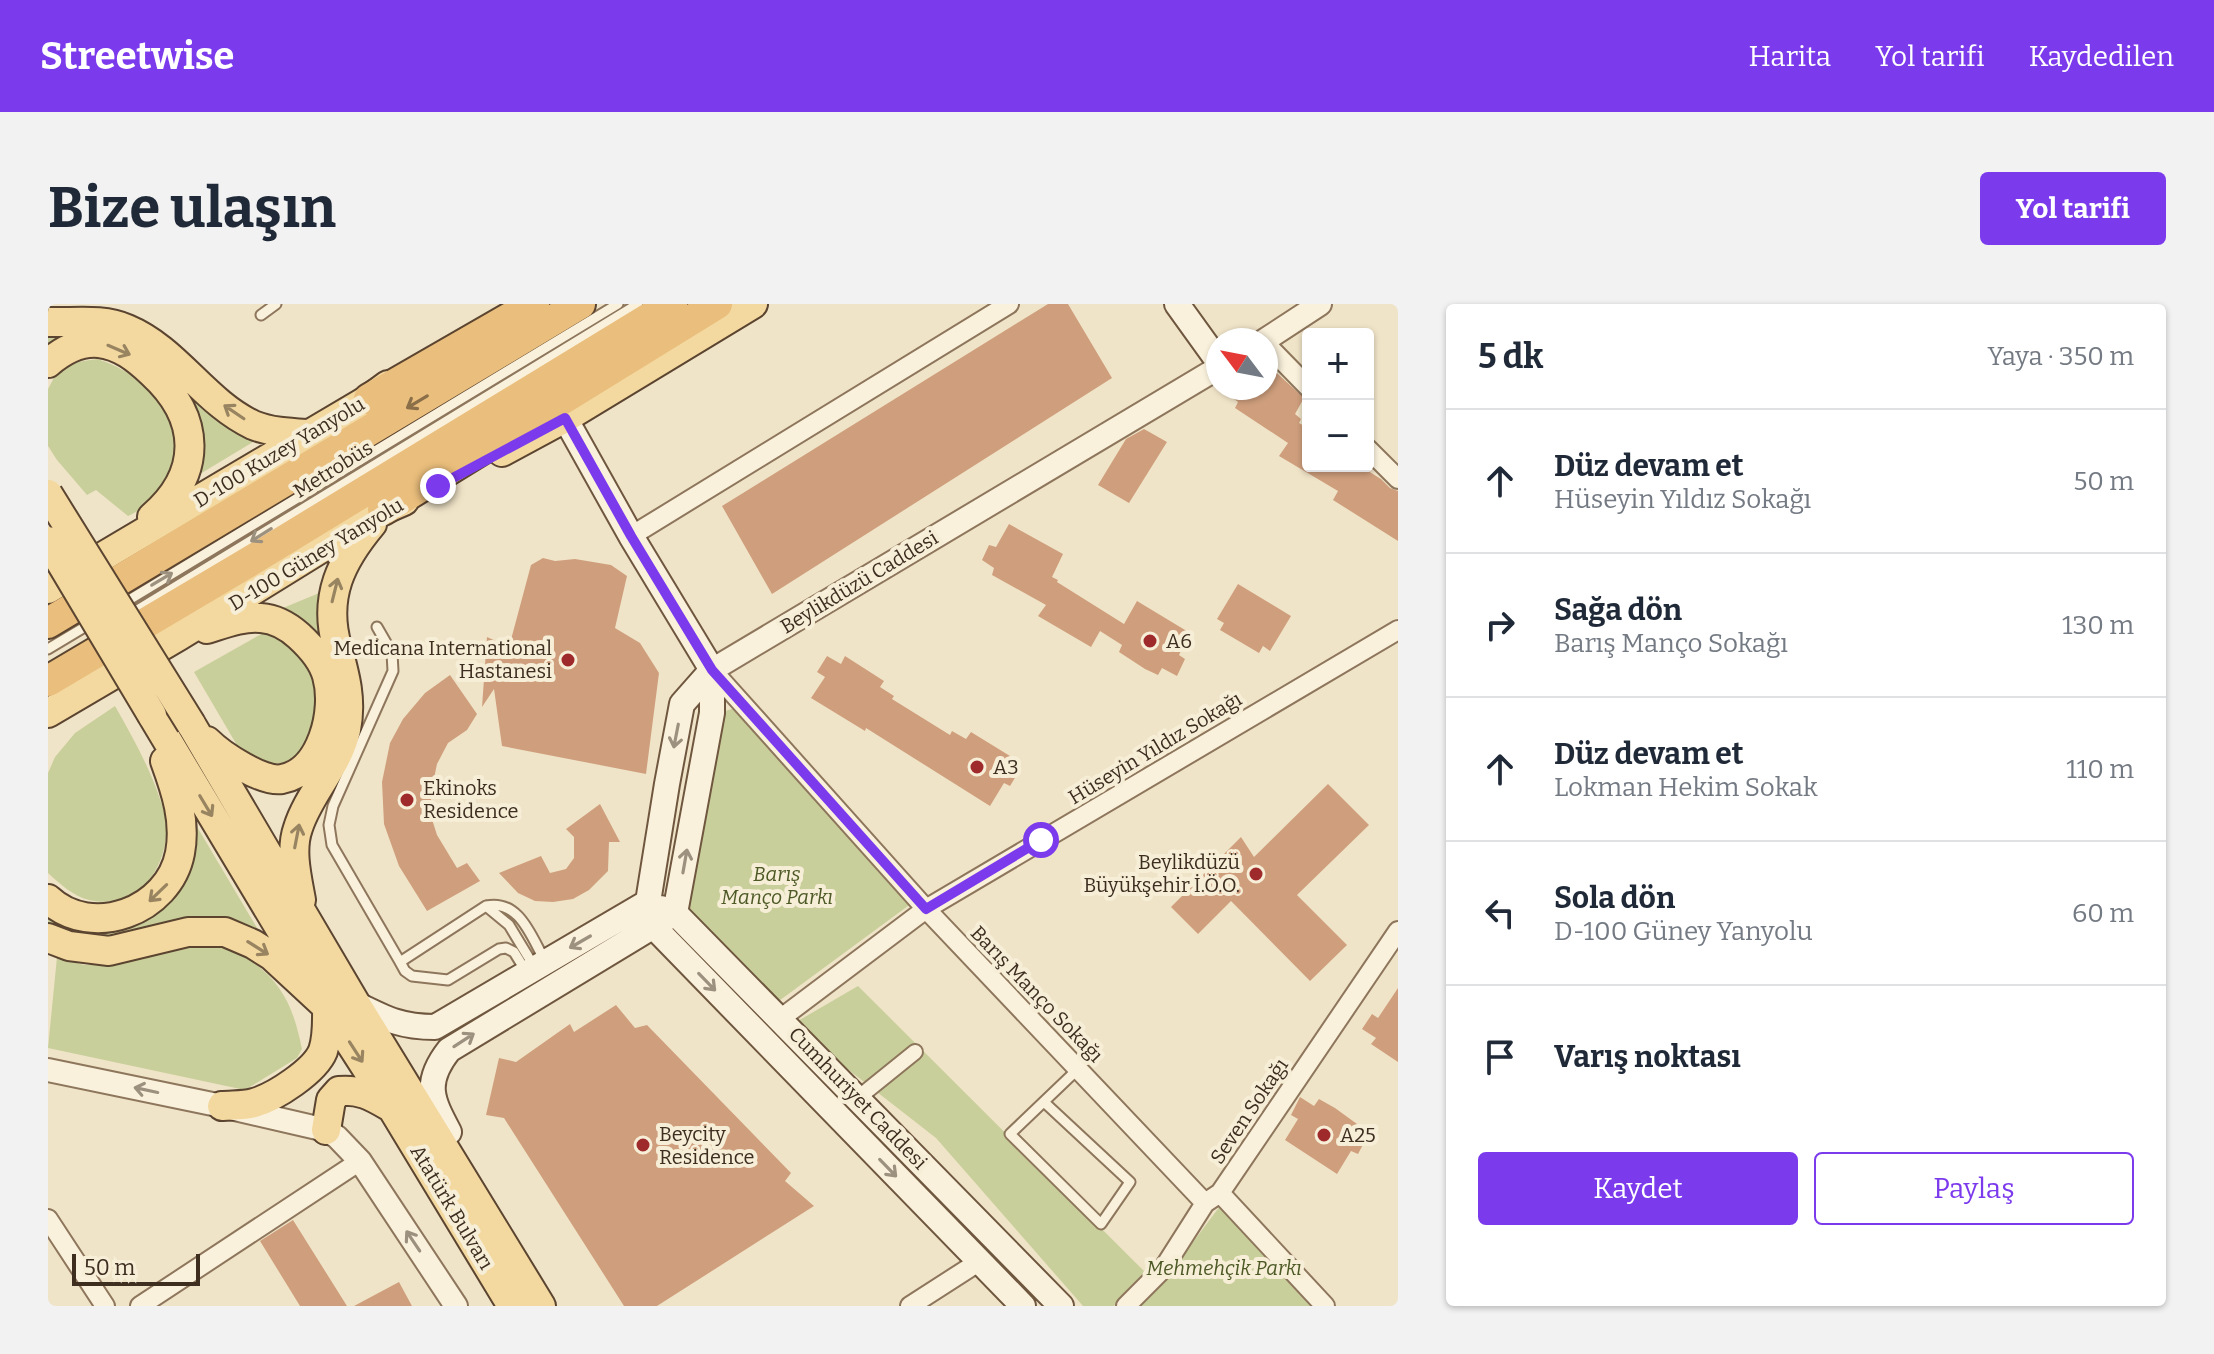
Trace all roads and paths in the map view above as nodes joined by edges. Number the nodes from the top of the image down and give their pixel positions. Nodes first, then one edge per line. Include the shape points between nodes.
1 (276, 304) edge
2 (504, 304) edge
3 (534, 304) edge
4 (580, 304) edge
5 (618, 304) edge
6 (638, 304) edge
7 (672, 304) edge
8 (717, 304) edge
9 (753, 304) edge
10 (1009, 304) edge
11 (1177, 304) edge
12 (1320, 304) edge
13 (261, 315) dead end
14 (48, 322) edge
15 (1278, 333) edge
16 (1206, 344) edge
17 (1278, 356) edge
18 (48, 363) edge
19 (1206, 375) edge
20 (1302, 381) edge
21 (369, 399) junction
22 (565, 418) junction
23 (307, 434) junction
24 (1374, 455) edge
25 (1398, 479) edge
26 (48, 494) edge
27 (383, 510) junction
28 (631, 536) junction
29 (48, 541) edge
30 (122, 546) junction
31 (48, 589) edge
32 (48, 623) edge
33 (377, 627) dead end
34 (1398, 630) edge
35 (179, 636) junction
36 (87, 641) dead end
37 (48, 649) edge
38 (712, 670) junction
39 (48, 681) edge
40 (77, 695) junction
41 (48, 713) edge
42 (152, 715) junction
43 (191, 724) junction
44 (48, 738) edge
45 (48, 899) edge
46 (926, 909) junction
47 (302, 913) junction
48 (675, 913) junction
49 (650, 914) junction
50 (1398, 931) edge
51 (48, 938) edge
52 (400, 962) junction
53 (536, 968) junction
54 (356, 1004) junction
55 (327, 1007) junction
56 (780, 1019) junction
57 (759, 1036) junction
58 (915, 1052) dead end
59 (1078, 1069) junction
60 (48, 1070) edge
61 (858, 1098) junction
62 (1044, 1102) junction
63 (222, 1106) junction
64 (392, 1108) junction
65 (326, 1130) junction
66 (360, 1161) junction
67 (1213, 1198) junction
68 (48, 1219) edge
69 (495, 1232) junction
70 (1002, 1247) junction
71 (980, 1261) junction
72 (105, 1306) edge
73 (140, 1306) edge
74 (456, 1306) edge
75 (512, 1306) edge
76 (541, 1306) edge
77 (910, 1306) edge
78 (1023, 1306) edge
79 (1061, 1306) edge
80 (1126, 1306) edge
81 (1325, 1306) edge

1 - 13 lane
2 - 21 main road, D-100 Kuzey Yanyolu
3 - 21 highway
4 -> 32 highway
37 -> 5 lane, Metrobüs
6 -> 36 lane, Metrobüs
7 - 39 highway
8 - 27 highway
9 - 22 main road, D-100 Güney Yanyolu
10 - 28 street
11 - 16 main road
12 - 15 street
23 -> 14 main road via 253,425 159,348 127,329 109,323
17 - 20 street
18 -> 30 main road via 83,344 115,347 158,378 186,421 190,449 177,491
19 - 38 street, Beylikdüzü Caddesi
21 - 23 main road, D-100 Kuzey Yanyolu
22 - 27 main road, D-100 Güney Yanyolu
22 - 28 main road
23 - 30 main road, D-100 Kuzey Yanyolu
24 - 25 street
26 - 43 main road, bridge
27 - 35 main road, D-100 Güney Yanyolu
47 -> 27 main road via 297,830 340,748 349,710 336,643 336,584 349,555
28 - 38 main road
29 - 42 main road, bridge
30 - 31 main road, D-100 Kuzey Yanyolu
33 - 52 lane via 392,653 393,671 333,806 330,835
34 - 46 street, Hüseyin Yıldız Sokağı
35 - 40 main road, D-100 Güney Yanyolu
35 - 43 main road via 249,619 280,623 318,657 330,692 327,726 315,754 303,769 279,780 227,758
38 - 46 street, Barış Manço Sokağı
48 -> 38 main road via 712,713
38 -> 49 main road, Beylikdüzü Caddesi via 682,704
40 - 41 main road, D-100 Güney Yanyolu
40 - 44 main road
42 -> 45 main road via 183,831 171,880 143,906 113,917 80,917
42 -> 55 main road
43 - 47 main road, Atatürk Bulvarı
46 - 56 street, Hüseyin Yıldız Sokağı
46 - 59 street, Barış Manço Sokağı
47 - 54 main road, Atatürk Bulvarı
48 - 49 main road, Cumhuriyet Caddesi
48 - 56 main road, Cumhuriyet Caddesi
49 -> 53 main road
49 -> 57 main road, Cumhuriyet Caddesi
69 -> 49 main road via 479,1186 433,1103 432,1085 444,1057
50 - 67 street, Seven Sokağı
51 -> 55 main road via 109,951 188,932 225,932 272,956
52 - 53 lane via 412,976 448,980 506,948
52 - 53 lane via 486,906 506,906 517,914
53 - 54 main road via 435,1027 392,1022
54 - 69 main road, Atatürk Bulvarı
55 - 63 main road via 327,1035 316,1064 253,1104
55 -> 64 main road, Atatürk Bulvarı
56 - 57 main road
56 - 61 main road, Cumhuriyet Caddesi
57 -> 71 main road, Cumhuriyet Caddesi
58 - 61 street
59 - 62 lane
59 - 67 street, Barış Manço Sokağı
63 -> 60 street
61 - 70 main road, Cumhuriyet Caddesi
62 - 62 lane via 1130,1182 1101,1224 1010,1134
63 - 65 street
64 - 65 main road via 365,1092 339,1091 331,1100
64 - 75 main road, Atatürk Bulvarı
65 - 66 street
66 - 73 street
74 -> 66 street
67 - 80 street, Seven Sokağı via 1163,1269
67 - 81 street, Barış Manço Sokağı
68 - 72 street
69 - 76 main road, Atatürk Bulvarı
70 - 71 main road
70 - 79 main road, Cumhuriyet Caddesi
71 - 77 street
71 - 78 main road, Cumhuriyet Caddesi

